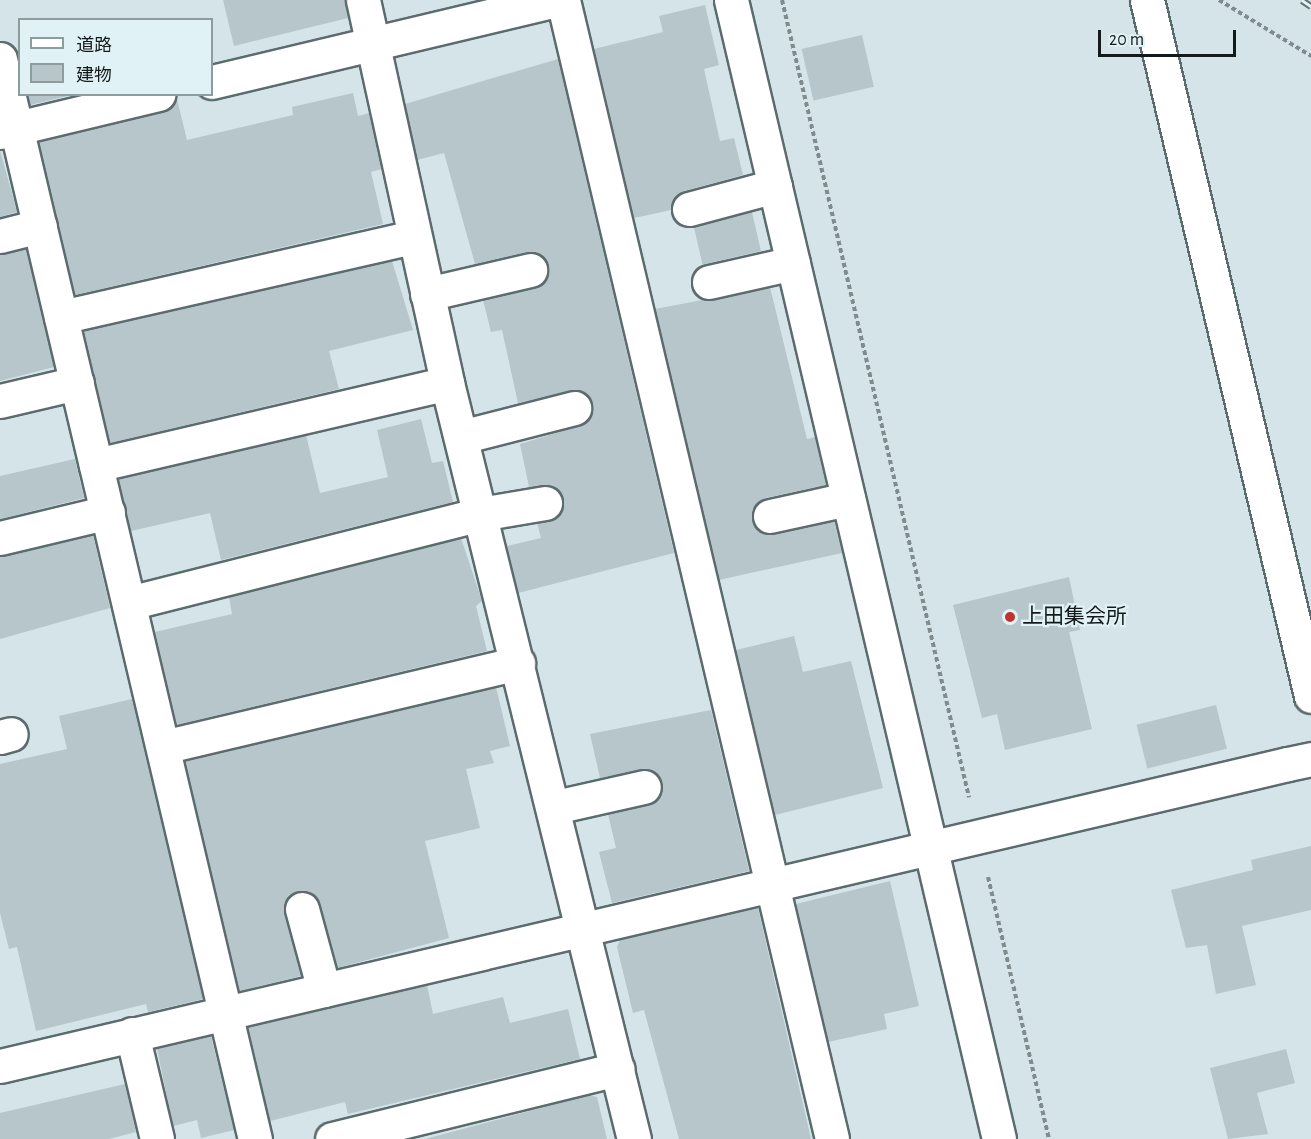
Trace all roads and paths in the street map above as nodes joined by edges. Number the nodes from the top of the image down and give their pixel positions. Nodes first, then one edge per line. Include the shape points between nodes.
1 (363, 0) edge
2 (555, 0) edge
3 (563, 0) edge
4 (731, 0) edge
5 (782, 0) edge
6 (1147, 0) edge
7 (1219, 0) edge
8 (372, 44) junction
9 (1311, 56) edge
10 (0, 59) edge
11 (213, 82) edge
12 (150, 96) edge
13 (8, 130) edge
14 (775, 186) junction
15 (689, 209) dead end
16 (40, 226) junction
17 (0, 236) edge
18 (413, 237) junction
19 (793, 263) junction
20 (530, 270) dead end
21 (709, 282) dead end
22 (427, 294) junction
23 (62, 317) junction
24 (77, 383) junction
25 (447, 383) junction
26 (0, 401) edge
27 (574, 408) dead end
28 (461, 437) junction
29 (96, 465) junction
30 (848, 499) junction
31 (545, 503) dead end
32 (108, 513) junction
33 (480, 514) junction
34 (770, 516) dead end
35 (0, 538) edge
36 (129, 603) junction
37 (518, 663) junction
38 (1311, 696) edge
39 (163, 747) junction
40 (1300, 762) edge
41 (644, 786) dead end
42 (555, 807) junction
43 (978, 836) junction
44 (931, 847) junction
45 (772, 885) junction
46 (302, 909) dead end
47 (586, 931) junction
48 (324, 990) junction
49 (226, 1012) junction
50 (132, 1034) junction
51 (0, 1066) edge
52 (618, 1069) junction
53 (157, 1139) edge
54 (255, 1139) edge
55 (332, 1139) edge
56 (634, 1139) edge
57 (832, 1139) edge
58 (999, 1139) edge
59 (1049, 1139) edge

1 - 8 street
2 - 8 street
3 - 45 street
4 - 14 street
5 - 43 path
6 - 38 street
7 - 9 path
8 - 11 street
8 - 18 street
10 - 13 street
12 - 13 street
13 - 16 street
14 - 15 street
14 - 19 street
16 - 17 street
16 - 23 street
18 - 22 street
18 - 23 street
19 - 21 street
19 - 30 street
20 - 22 street
22 - 25 street
23 - 24 street
24 - 26 street
24 - 29 street
25 - 28 street
25 - 29 street
27 - 28 street
28 - 33 street
29 - 32 street
30 - 34 street
30 - 44 street
31 - 33 street
32 - 35 street
32 - 36 street
33 - 36 street
33 - 37 street
36 - 39 street
37 - 39 street
37 - 42 street
39 - 49 street
40 - 43 street
41 - 42 street
42 - 47 street
43 - 44 street
43 - 59 path
44 - 45 street
44 - 58 street
45 - 47 street
45 - 57 street
46 - 48 street
47 - 48 street
47 - 52 street
48 - 49 street
49 - 50 street
49 - 54 street
50 - 51 street
50 - 53 street
52 - 55 street
52 - 56 street

